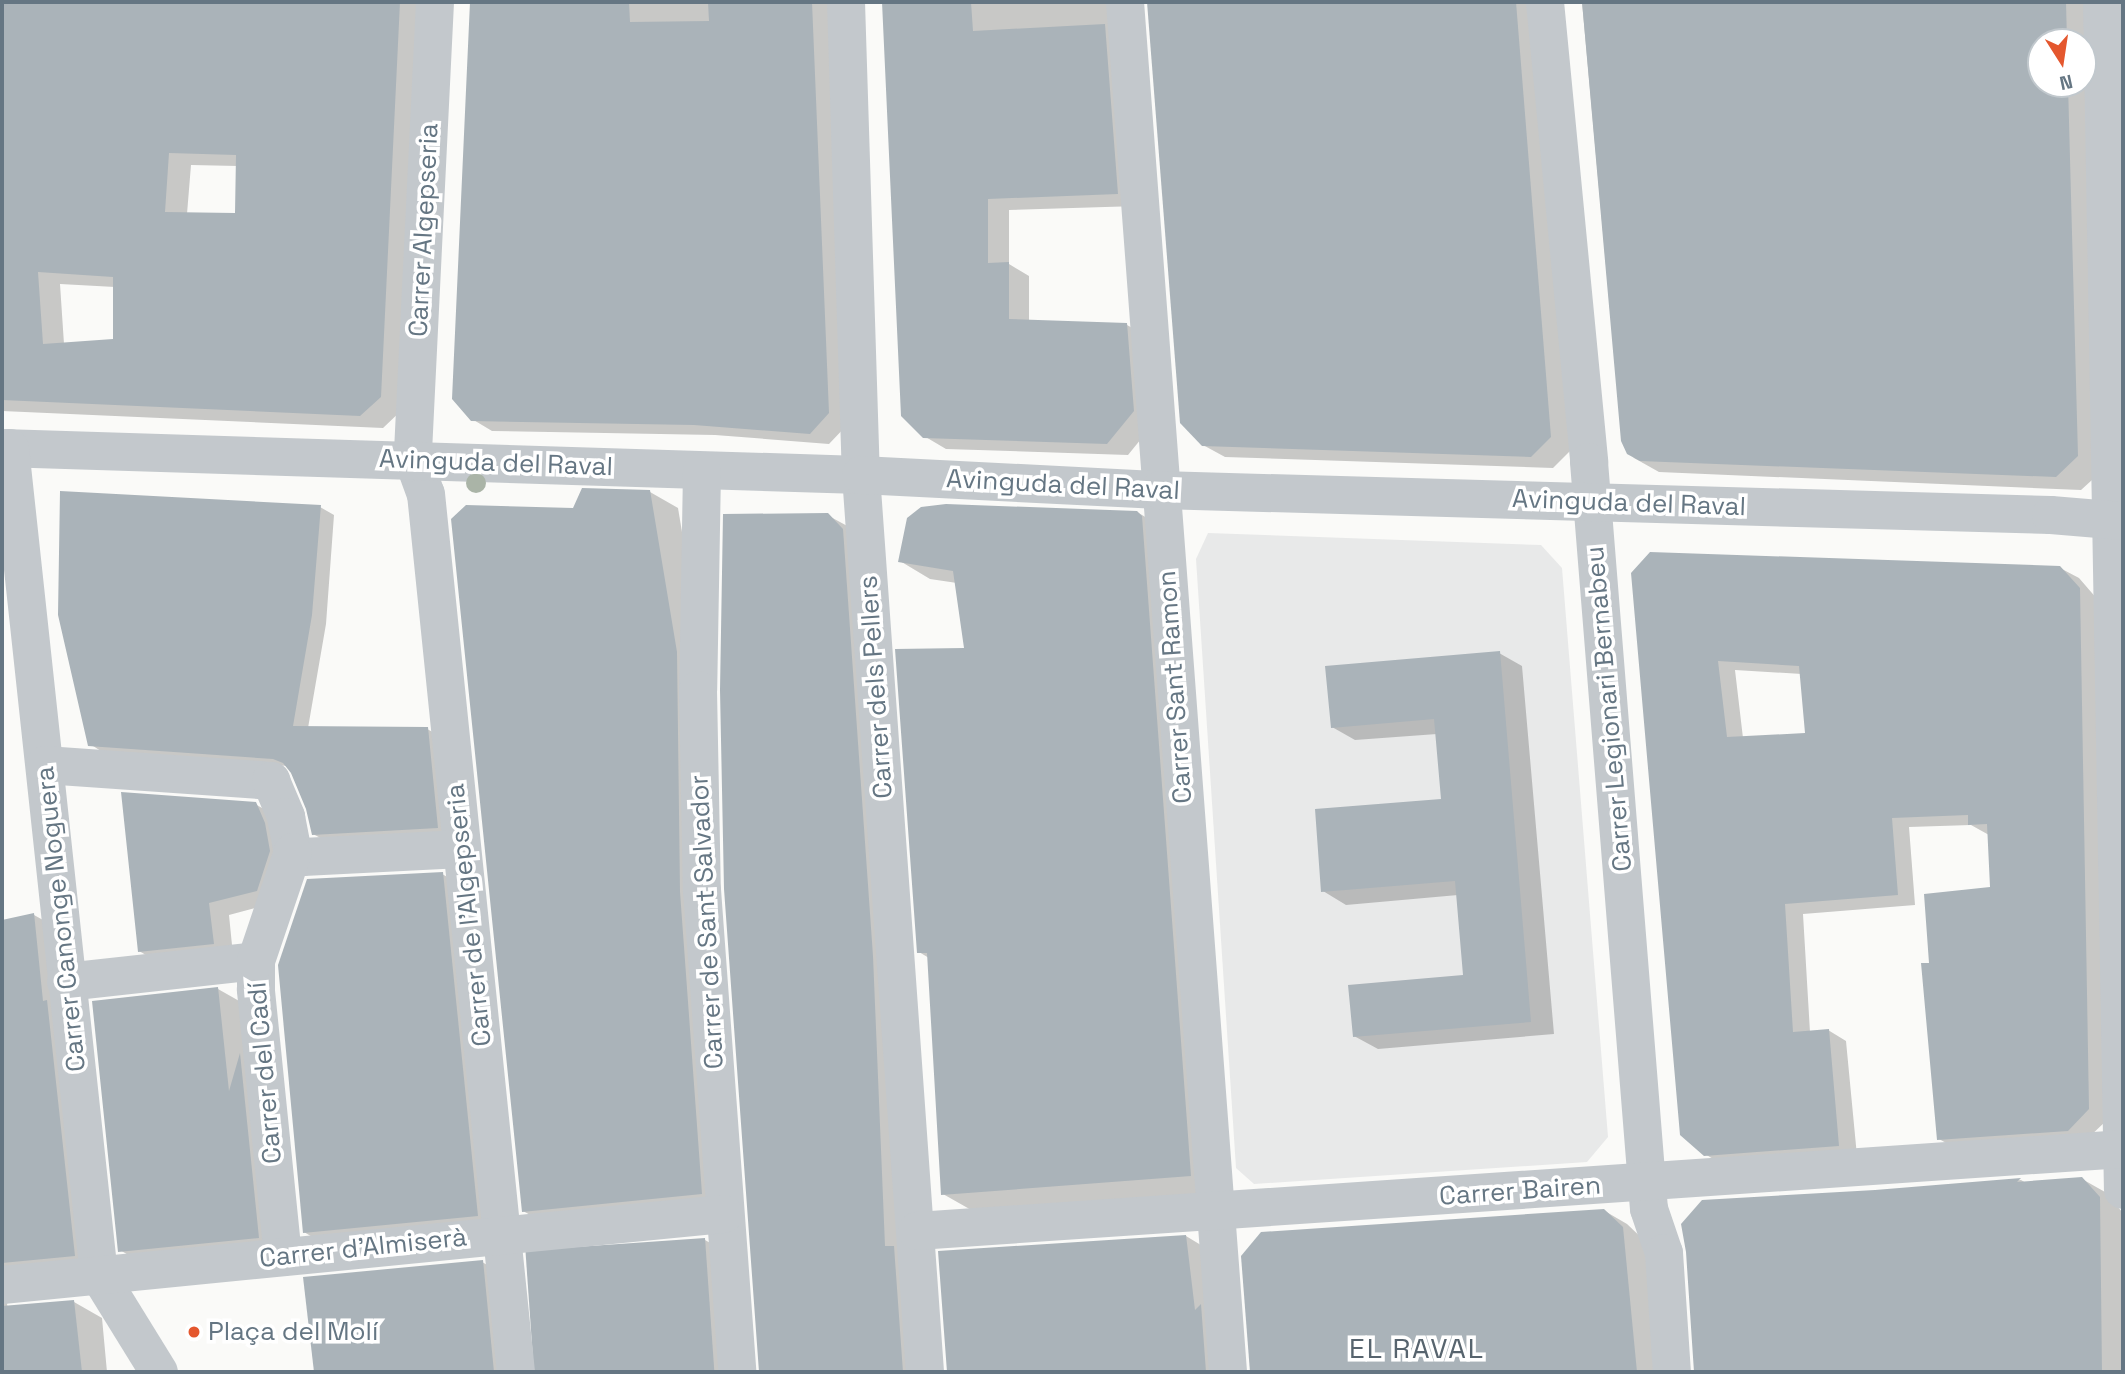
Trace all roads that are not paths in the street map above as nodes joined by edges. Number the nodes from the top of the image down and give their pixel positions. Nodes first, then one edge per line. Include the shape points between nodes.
1 (435, 2) edge
2 (846, 2) edge
3 (1125, 2) edge
4 (1545, 2) edge
5 (2102, 2) edge
6 (6, 448) edge
7 (414, 459) junction
8 (702, 471) junction
9 (861, 475) junction
10 (1160, 490) junction
11 (1592, 501) junction
12 (2118, 521) edge
13 (45, 765) junction
14 (462, 849) junction
15 (293, 852) junction
16 (256, 961) junction
17 (66, 982) junction
18 (2123, 1149) edge
19 (1648, 1183) junction
20 (2123, 1190) edge
21 (1214, 1210) junction
22 (724, 1214) junction
23 (917, 1231) junction
24 (501, 1234) junction
25 (283, 1257) junction
26 (99, 1275) junction
27 (2, 1285) edge
28 (159, 1372) edge
29 (516, 1372) edge
30 (737, 1372) edge
31 (925, 1372) edge
32 (1228, 1372) edge
33 (1672, 1372) edge

1 - 7 street, Carrer Algepseria
2 - 9 street, Carrer dels Pellers
3 - 10 street, Carrer Sant Ramon
4 - 11 street, Carrer Legionari Bernabeu
5 - 12 street
6 - 7 street, Avinguda del Raval
6 - 13 street, Carrer Canonge Noguera
7 - 8 street, Avinguda del Raval
7 - 14 street, Carrer de l'Algepseria via 426,494
8 - 9 street, Avinguda del Raval
8 - 22 street, Carrer de Sant Salvador via 698,690 702,890
9 - 10 street, Avinguda del Raval
9 - 23 street, Carrer dels Pellers
10 - 11 street, Avinguda del Raval
10 - 21 street, Carrer Sant Ramon
11 - 12 street, Avinguda del Raval
11 - 19 street, Carrer Legionari Bernabeu
12 - 18 street
13 - 15 street via 271,781 286,817
13 - 17 street, Carrer Canonge Noguera
14 - 15 street via 303,857
14 - 24 street, Carrer de l'Algepseria
15 - 16 street, Carrer del Cadí
16 - 17 street
16 - 25 street, Carrer del Cadí
17 - 26 street, Carrer Canonge Noguera
18 - 19 street, Carrer Bairen
18 - 20 street
19 - 21 street, Carrer Bairen
19 - 33 street, Carrer Legionari Bernabeu via 1649,1209 1664,1254
21 - 23 street, Carrer Bairen
21 - 32 street, Carrer Sant Ramon
22 - 24 street, Carrer d'Almiserà
22 - 30 street, Carrer de Sant Salvador
23 - 31 street, Carrer dels Pellers
24 - 25 street, Carrer d'Almiserà
24 - 29 street, Carrer de l'Algepseria
25 - 26 street, Carrer d'Almiserà
26 - 27 street, Carrer d'Almiserà
26 - 28 street, Carrer Canonge Noguera

